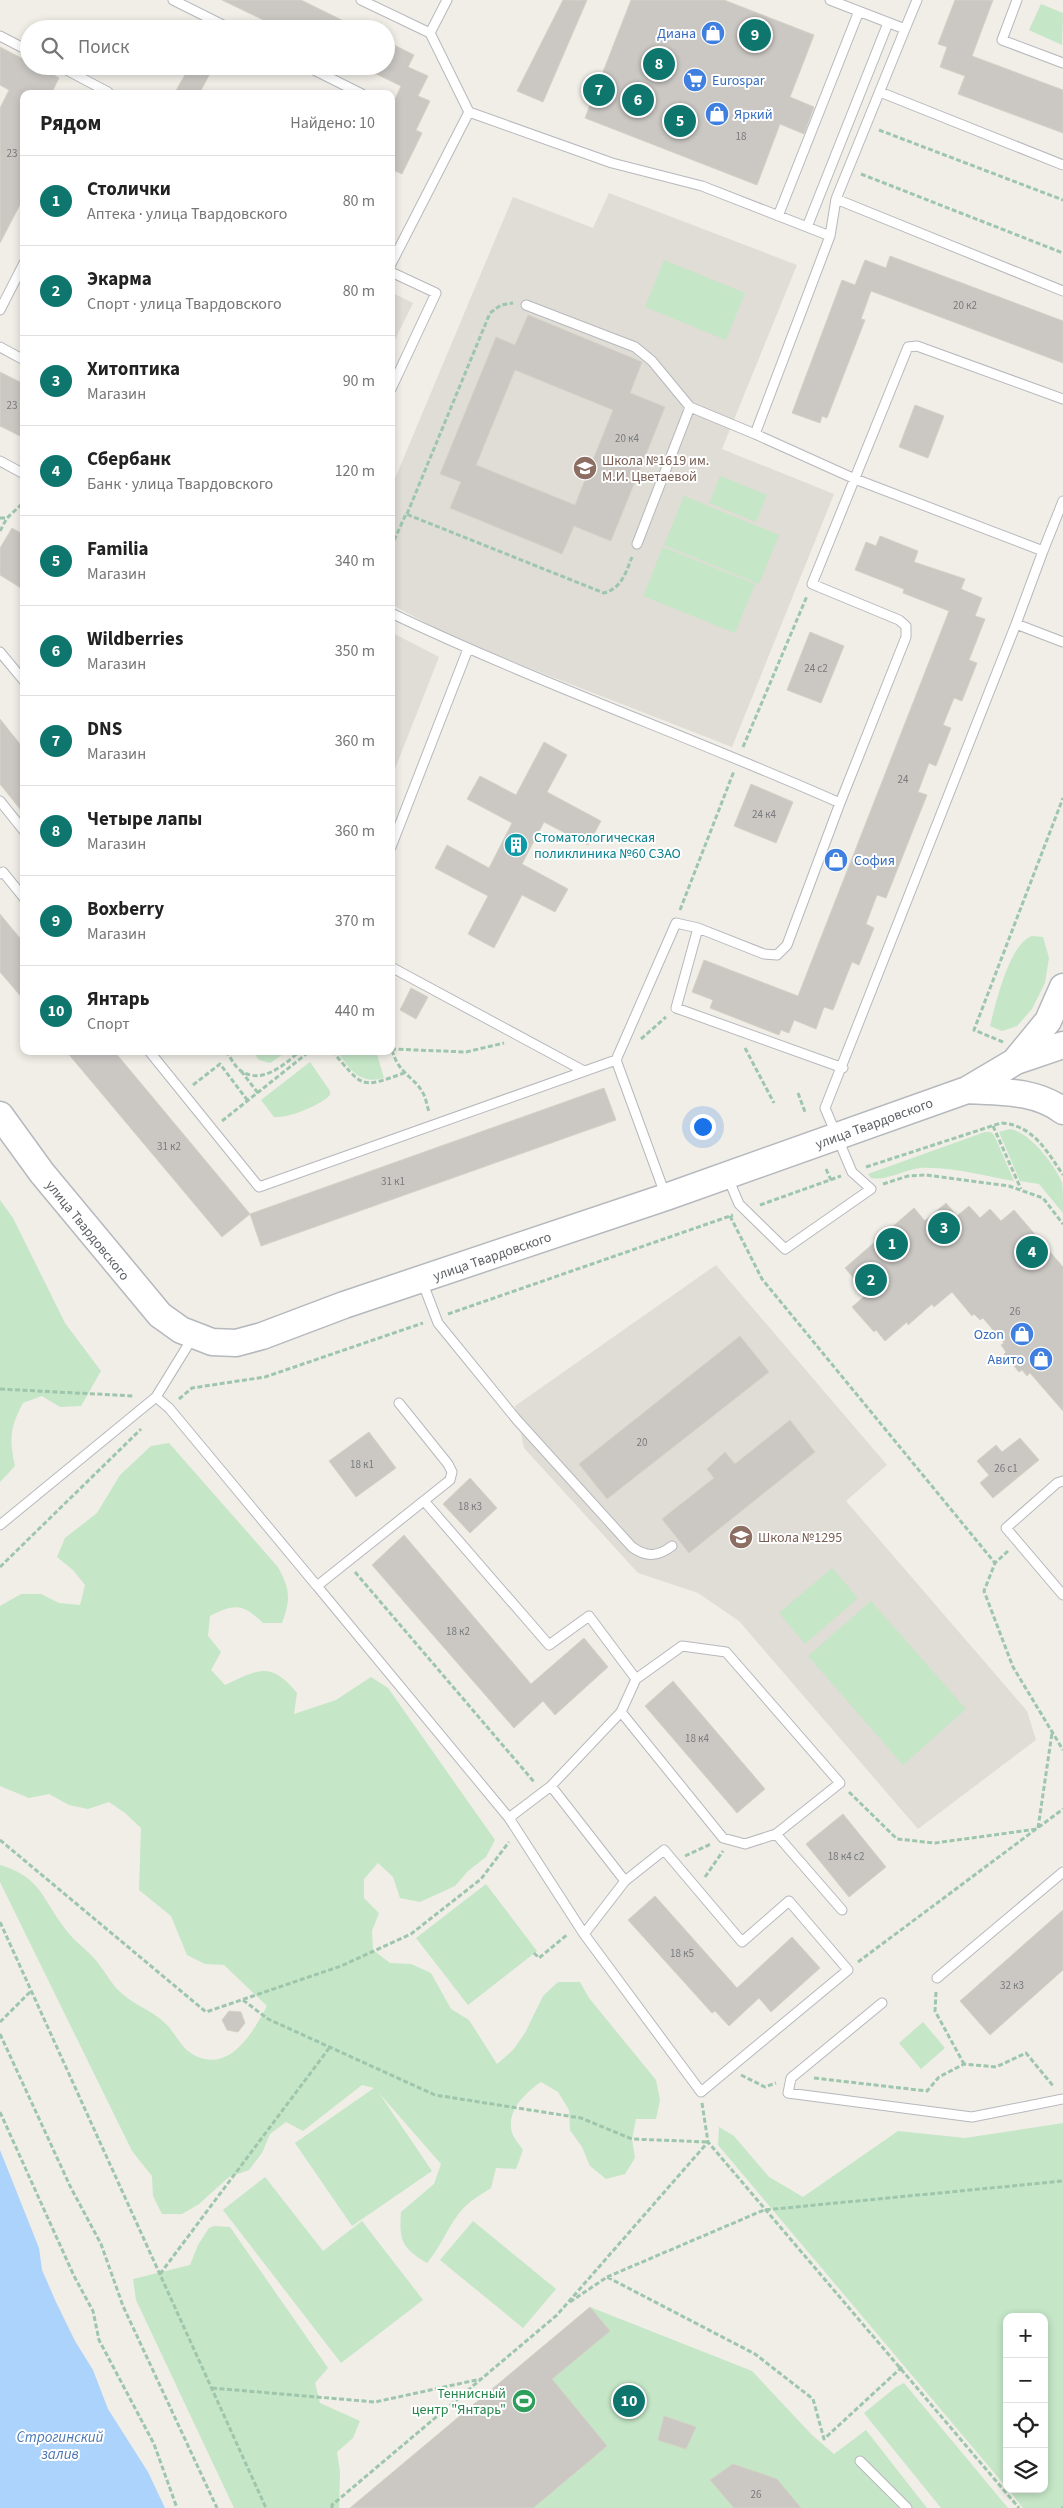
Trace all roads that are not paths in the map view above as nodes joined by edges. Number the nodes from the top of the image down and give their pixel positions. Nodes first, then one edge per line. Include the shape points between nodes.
1 (173, 0) edge
2 (361, 0) edge
3 (447, 0) edge
4 (830, 0) edge
5 (917, 0) edge
6 (1016, 0) edge
7 (859, 11) junction
8 (213, 20) edge
9 (888, 23) junction
10 (905, 29) junction
11 (430, 33) junction
12 (0, 36) edge
13 (20, 46) edge
14 (1063, 63) edge
15 (76, 75) edge
16 (324, 75) edge
17 (104, 90) edge
18 (354, 90) edge
19 (880, 92) junction
20 (469, 112) junction
21 (1063, 165) edge
22 (836, 198) junction
23 (778, 216) junction
24 (807, 227) junction
25 (830, 236) junction
26 (395, 256) edge
27 (20, 271) edge
28 (395, 274) edge
29 (1063, 291) edge
30 (526, 305) road end
31 (0, 310) edge
32 (0, 347) edge
33 (20, 358) edge
34 (395, 381) edge
35 (1063, 399) edge
36 (690, 406) junction
37 (755, 434) junction
38 (0, 461) edge
39 (20, 472) edge
40 (855, 479) junction
41 (1063, 501) edge
42 (637, 544) road end
43 (1044, 551) junction
44 (395, 615) edge
45 (1016, 624) junction
46 (1063, 642) edge
47 (468, 649) junction
48 (0, 652) edge
49 (20, 677) edge
50 (0, 801) edge
51 (840, 803) junction
52 (20, 826) edge
53 (395, 837) edge
54 (0, 874) edge
55 (20, 893) edge
56 (698, 928) junction
57 (395, 969) edge
58 (1063, 987) edge
59 (1063, 1045) edge
60 (1010, 1051) junction
61 (151, 1055) edge
62 (616, 1060) junction
63 (843, 1068) junction
64 (584, 1071) junction
65 (967, 1090) junction
66 (1063, 1111) edge
67 (0, 1115) edge
68 (836, 1136) junction
69 (727, 1175) junction
70 (666, 1197) junction
71 (422, 1280) junction
72 (193, 1336) junction
73 (156, 1397) junction
74 (399, 1403) dead end
75 (1063, 1481) edge
76 (425, 1502) junction
77 (0, 1525) edge
78 (672, 1546) dead end
79 (317, 1586) junction
80 (1063, 1595) edge
81 (636, 1679) junction
82 (621, 1712) junction
83 (551, 1786) junction
84 (509, 1818) junction
85 (776, 1834) junction
86 (1063, 1872) edge
87 (625, 1882) junction
88 (842, 1910) dead end
89 (584, 1934) junction
90 (938, 1978) road end
91 (882, 2002) dead end
92 (1063, 2099) edge
93 (860, 2461) dead end
94 (907, 2508) edge

1 - 8 lane
2 - 11 lane
3 - 11 lane
4 - 7 lane
5 - 10 lane
6 - 14 lane via 1002,40
7 - 9 lane
7 - 23 lane
9 - 10 lane
9 - 24 lane
10 - 19 lane
11 - 20 lane
12 - 13 lane
15 - 17 lane
16 - 18 lane
19 - 21 lane
19 - 22 lane
20 - 23 lane via 612,162 702,186
20 - 26 lane
22 - 25 lane
22 - 29 lane
23 - 24 lane
24 - 25 lane
25 - 37 lane
27 - 31 lane
28 - 34 lane via 436,293
30 - 36 lane via 635,347 652,361
32 - 33 lane
35 - 40 lane via 918,346 908,346
36 - 37 lane
36 - 42 lane
37 - 40 lane
38 - 39 lane
40 - 43 lane
40 - 51 lane via 812,584 899,620 906,626 906,637
41 - 43 lane
43 - 45 lane
44 - 47 lane
45 - 46 lane
45 - 63 lane
47 - 51 lane via 739,758
47 - 53 lane
48 - 49 lane
50 - 52 lane
51 - 56 lane via 788,945 777,955 764,954
54 - 55 lane via 3,872
56 - 62 lane via 676,923
56 - 63 lane via 676,1008
57 - 64 lane
58 - 60 main road via 1048,1021
59 - 60 main road, улица Твардовского
60 - 65 main road, улица Твардовского
61 - 64 lane via 259,1187
62 - 64 lane
62 - 70 lane
63 - 68 lane via 825,1108
65 - 66 main road via 1028,1095
65 - 68 main road, улица Твардовского
67 - 72 main road, улица Твардовского via 42,1173 152,1307 174,1327
68 - 69 main road, улица Твардовского
68 - 69 lane via 852,1172 871,1189 785,1249 739,1204
69 - 70 main road, улица Твардовского
70 - 71 main road, улица Твардовского
71 - 72 main road, улица Твардовского via 244,1341 218,1343
71 - 78 lane via 436,1318 517,1420 632,1547 648,1555 656,1555
72 - 73 lane
73 - 77 lane
73 - 79 lane via 169,1408
74 - 76 lane via 452,1472 450,1480
75 - 80 lane via 1006,1528
76 - 79 lane
76 - 81 lane via 549,1645 588,1616
79 - 84 lane
81 - 82 lane
81 - 85 lane via 682,1646 726,1652 840,1783
82 - 83 lane
82 - 85 lane via 727,1839 745,1844
83 - 84 lane
83 - 87 lane
84 - 89 lane
85 - 88 lane
86 - 90 lane
87 - 89 lane
87 - 89 lane via 664,1850 742,1942 789,1901 848,1970 701,2092
91 - 92 lane via 791,2078 788,2093 972,2117
93 - 94 lane

